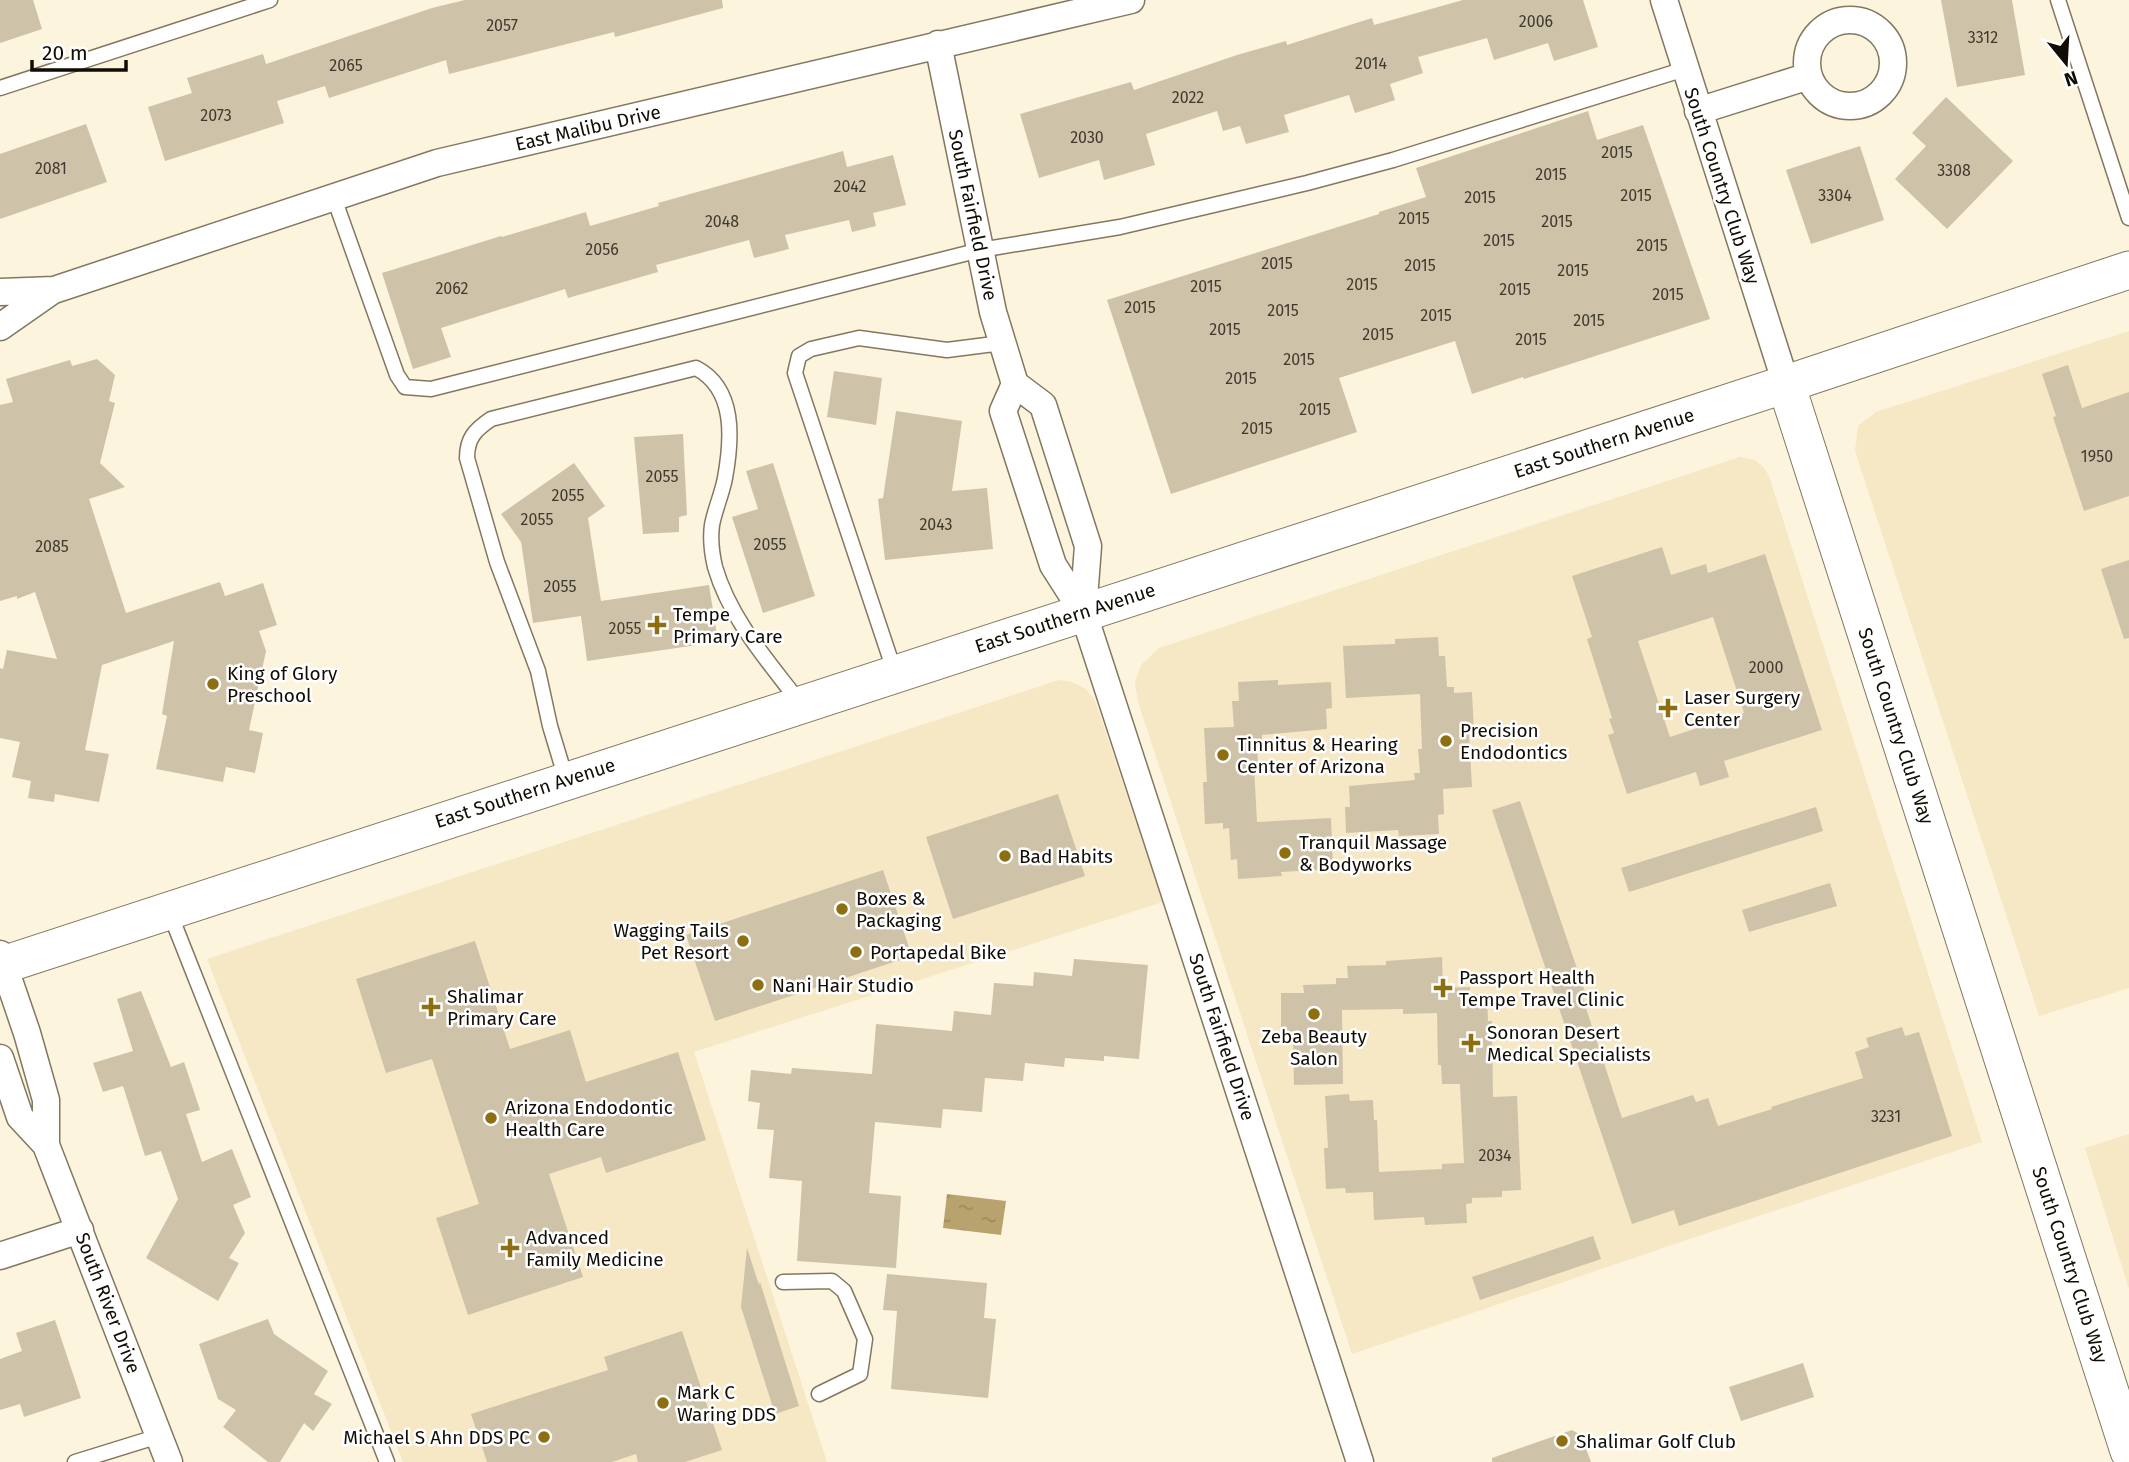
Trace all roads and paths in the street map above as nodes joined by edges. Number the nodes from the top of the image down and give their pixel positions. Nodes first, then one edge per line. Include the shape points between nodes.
1 (270, 0) edge
2 (1131, 0) edge
3 (1664, 0) edge
4 (2058, 0) edge
5 (938, 44) junction
6 (1685, 69) junction
7 (1809, 76) dead end
8 (0, 88) edge
9 (1698, 111) junction
10 (334, 198) junction
11 (2129, 218) edge
12 (980, 250) junction
13 (2129, 270) edge
14 (54, 290) junction
15 (0, 292) edge
16 (0, 327) edge
17 (1002, 342) junction
18 (1015, 384) junction
19 (1786, 384) junction
20 (1083, 612) junction
21 (895, 673) junction
22 (801, 704) junction
23 (566, 780) junction
24 (169, 909) junction
25 (1, 962) edge
26 (0, 1007) edge
27 (0, 1058) edge
28 (46, 1145) junction
29 (80, 1230) junction
30 (0, 1256) edge
31 (783, 1282) dead end
32 (819, 1394) dead end
33 (159, 1436) junction
34 (2129, 1451) edge
35 (75, 1462) edge
36 (169, 1462) edge
37 (387, 1462) edge
38 (1360, 1462) edge

1 - 8 lane
2 - 5 street, East Malibu Drive
3 - 6 street, South Country Club Way
4 - 11 lane
5 - 10 street, East Malibu Drive via 437,163
5 - 12 street, South Fairfield Drive
6 - 9 street, South Country Club Way
6 - 12 lane via 1307,183 1120,227
7 - 9 street
9 - 19 street, South Country Club Way
10 - 12 lane via 405,387 431,389
10 - 14 street, East Malibu Drive
12 - 17 street, South Fairfield Drive
13 - 19 main road, East Southern Avenue
14 - 15 street, East Malibu Drive
14 - 16 street, East Malibu Drive
17 - 18 street, South Fairfield Drive
17 - 21 lane via 947,350 859,338 799,356 794,373
18 - 20 street, South Fairfield Drive via 1003,411 1053,565
18 - 20 street, South Fairfield Drive via 1043,405 1088,546
19 - 20 main road, East Southern Avenue
19 - 34 main road, South Country Club Way
20 - 21 main road, East Southern Avenue
20 - 38 street, South Fairfield Drive
21 - 22 main road, East Southern Avenue
22 - 23 main road, East Southern Avenue
22 - 23 lane via 743,628 716,568 712,525 725,479 730,428 719,387 708,374 696,368 491,419 467,443 467,458 501,573 538,671
23 - 24 main road, East Southern Avenue
24 - 25 main road, East Southern Avenue
24 - 37 lane
25 - 26 street
25 - 28 street, South River Drive via 46,1100
27 - 28 street, South River Drive via 20,1117
28 - 29 street, South River Drive
29 - 30 street
29 - 33 street, South River Drive
31 - 32 lane via 832,1281 844,1291 865,1339 860,1374
33 - 35 lane
33 - 36 street, South River Drive

